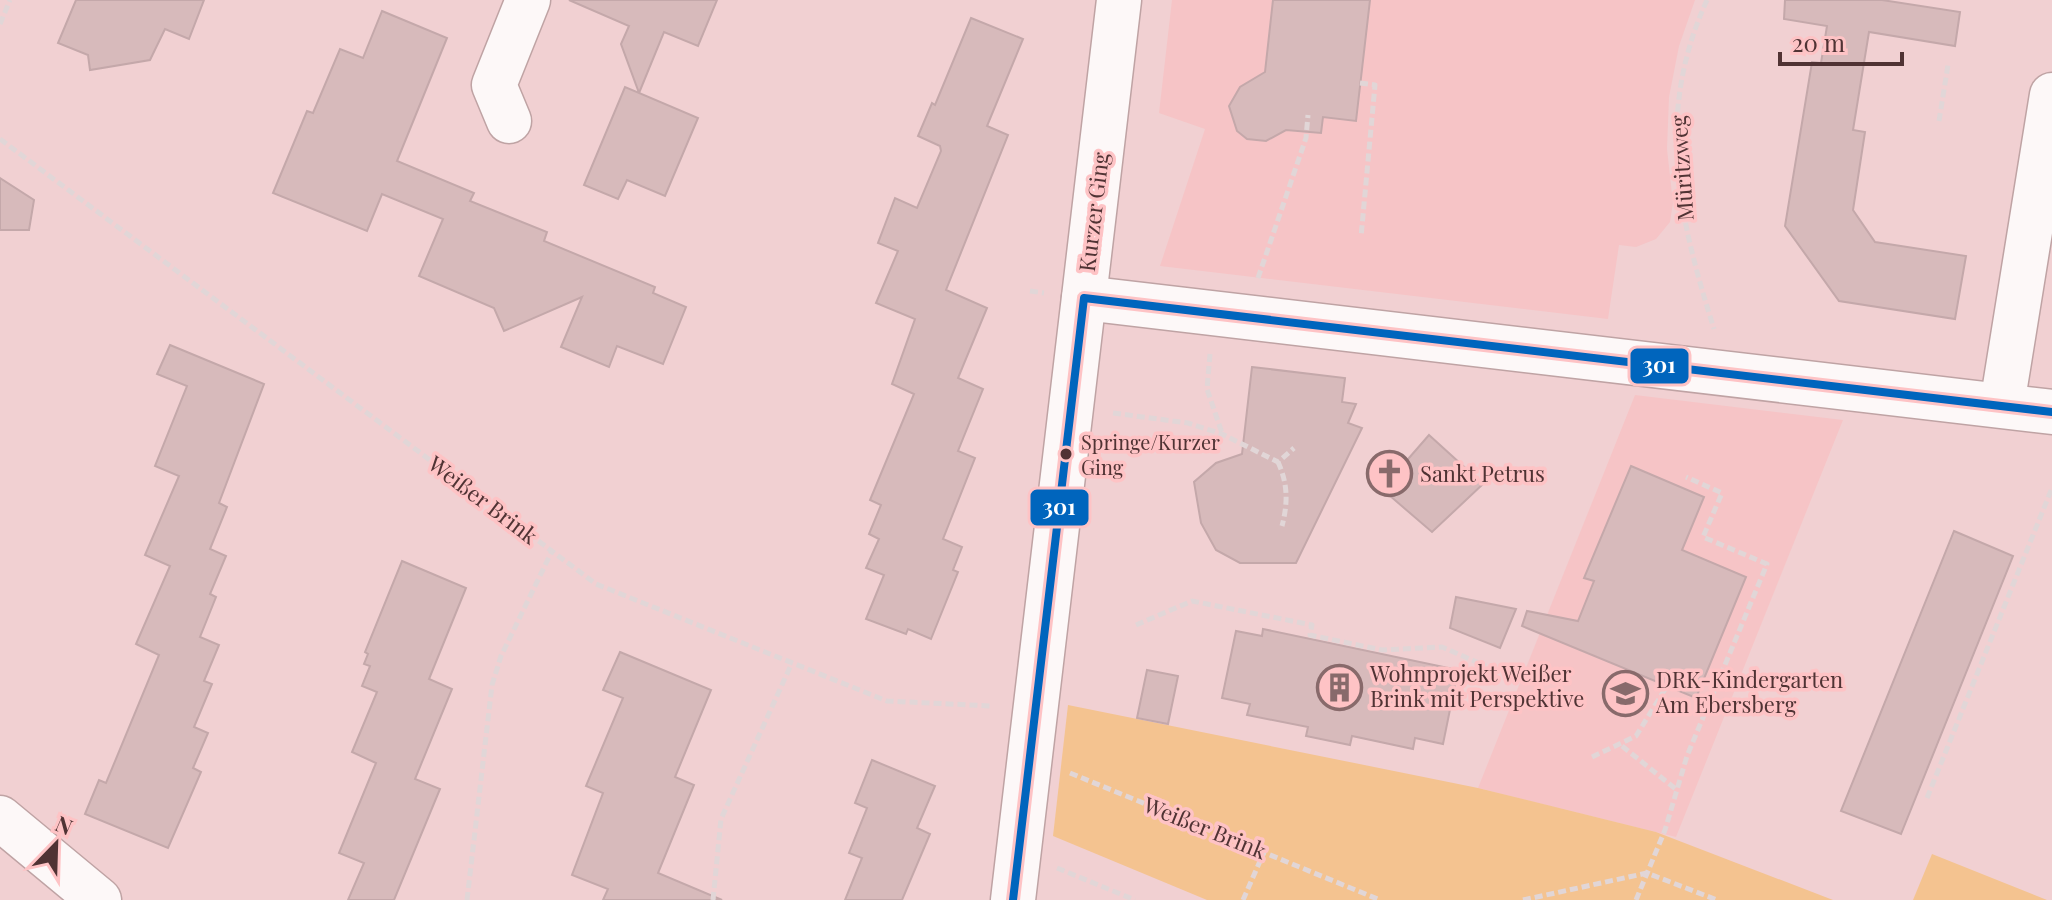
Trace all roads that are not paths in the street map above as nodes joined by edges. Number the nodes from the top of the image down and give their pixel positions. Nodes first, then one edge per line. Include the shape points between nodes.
1 (528, 0) edge
2 (1119, 0) edge
3 (2052, 95) edge
4 (509, 121) dead end
5 (1084, 298) junction
6 (2002, 405) junction
7 (2052, 412) edge
8 (0, 818) edge
9 (99, 900) edge
10 (1013, 900) edge

1 - 4 street via 494,85
2 - 5 street, Kurzer Ging
3 - 6 street
5 - 6 street
5 - 10 street, Kurzer Ging
6 - 7 street
8 - 9 street

